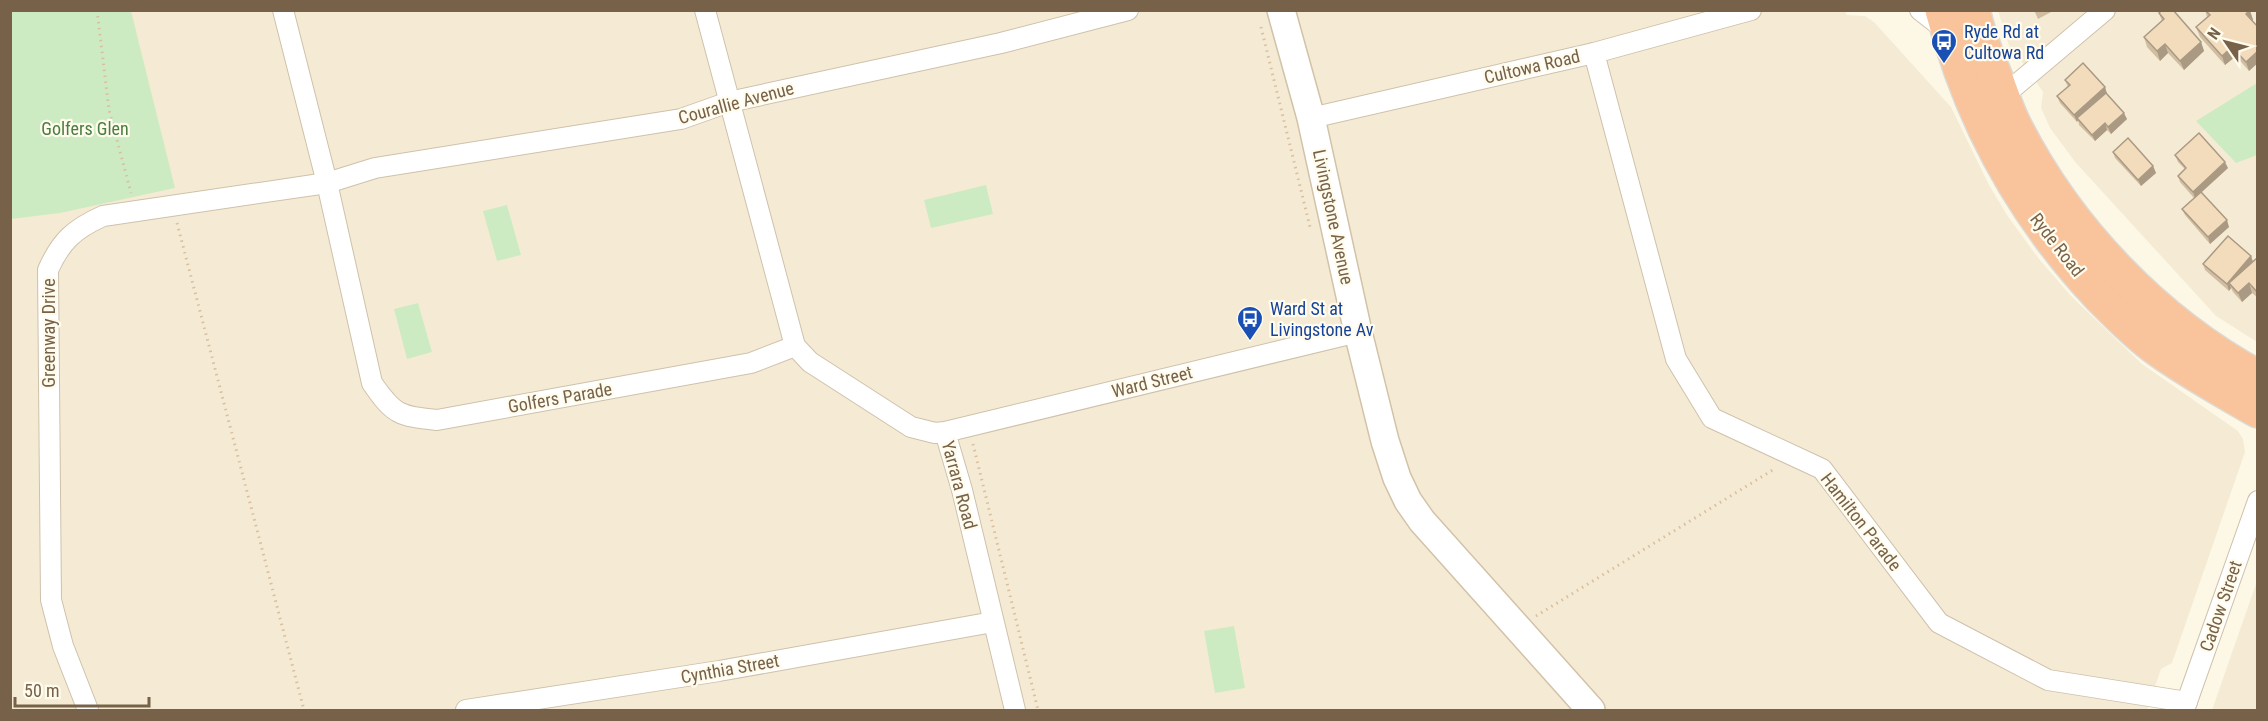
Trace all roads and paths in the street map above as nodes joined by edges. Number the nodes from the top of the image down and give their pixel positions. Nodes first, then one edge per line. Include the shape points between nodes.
1 (97, 10) edge
2 (284, 10) edge
3 (705, 10) edge
4 (1128, 10) edge
5 (1751, 10) edge
6 (1920, 10) edge
7 (1973, 10) edge
8 (2105, 10) edge
9 (1270, 16) edge
10 (1945, 21) edge
11 (1594, 53) junction
12 (2003, 96) junction
13 (729, 102) junction
14 (1311, 118) junction
15 (375, 168) joint
16 (327, 183) junction
17 (173, 207) junction
18 (136, 212) junction
19 (1310, 227) dead end
20 (1358, 332) junction
21 (795, 346) junction
22 (2258, 377) edge
23 (2258, 411) edge
24 (945, 432) junction
25 (973, 443) dead end
26 (1794, 457) junction
27 (2258, 501) edge
28 (993, 622) junction
29 (1517, 628) junction
30 (2186, 706) edge
31 (88, 711) edge
32 (304, 711) edge
33 (466, 711) edge
34 (1015, 711) edge
35 (1038, 711) edge
36 (1591, 711) edge

1 - 18 path via 109,110
2 - 16 street, Golfers Parade
3 - 13 street
4 - 13 street, Courallie Avenue via 1001,43
5 - 11 street, Cultowa Road
6 - 10 street
7 - 12 highway, Ryde Road
8 - 12 street
9 - 14 street, Livingstone Avenue
9 - 19 path
10 - 23 highway, Ryde Road via 1991,143 2015,189 2054,243 2116,313 2152,345
11 - 14 street, Cultowa Road
11 - 26 street, Hamilton Parade via 1676,359 1712,418
12 - 22 highway, Ryde Road via 2035,161 2077,222 2141,293 2189,333
13 - 15 street, Courallie Avenue via 681,119
13 - 21 street
14 - 20 street, Livingstone Avenue
15 - 16 street, Greenway Drive
16 - 17 street, Greenway Drive
16 - 21 street, Golfers Parade via 372,383 387,405 408,417 437,420 751,363
17 - 18 street, Greenway Drive
17 - 32 path
18 - 31 street, Greenway Drive via 104,216 82,225 66,239 48,270 51,600 63,646
20 - 24 street, Ward Street
20 - 29 street, Livingstone Avenue via 1385,441 1408,501
21 - 24 street, Yarrara Road via 810,362 911,427
24 - 28 street, Yarrara Road
25 - 35 path
26 - 29 path
26 - 30 street, Hamilton Parade via 1821,470 1939,623 2049,680
27 - 30 street, Cadow Street
28 - 33 street, Cynthia Street
28 - 34 street, Yarrara Road
29 - 36 street, Livingstone Avenue

